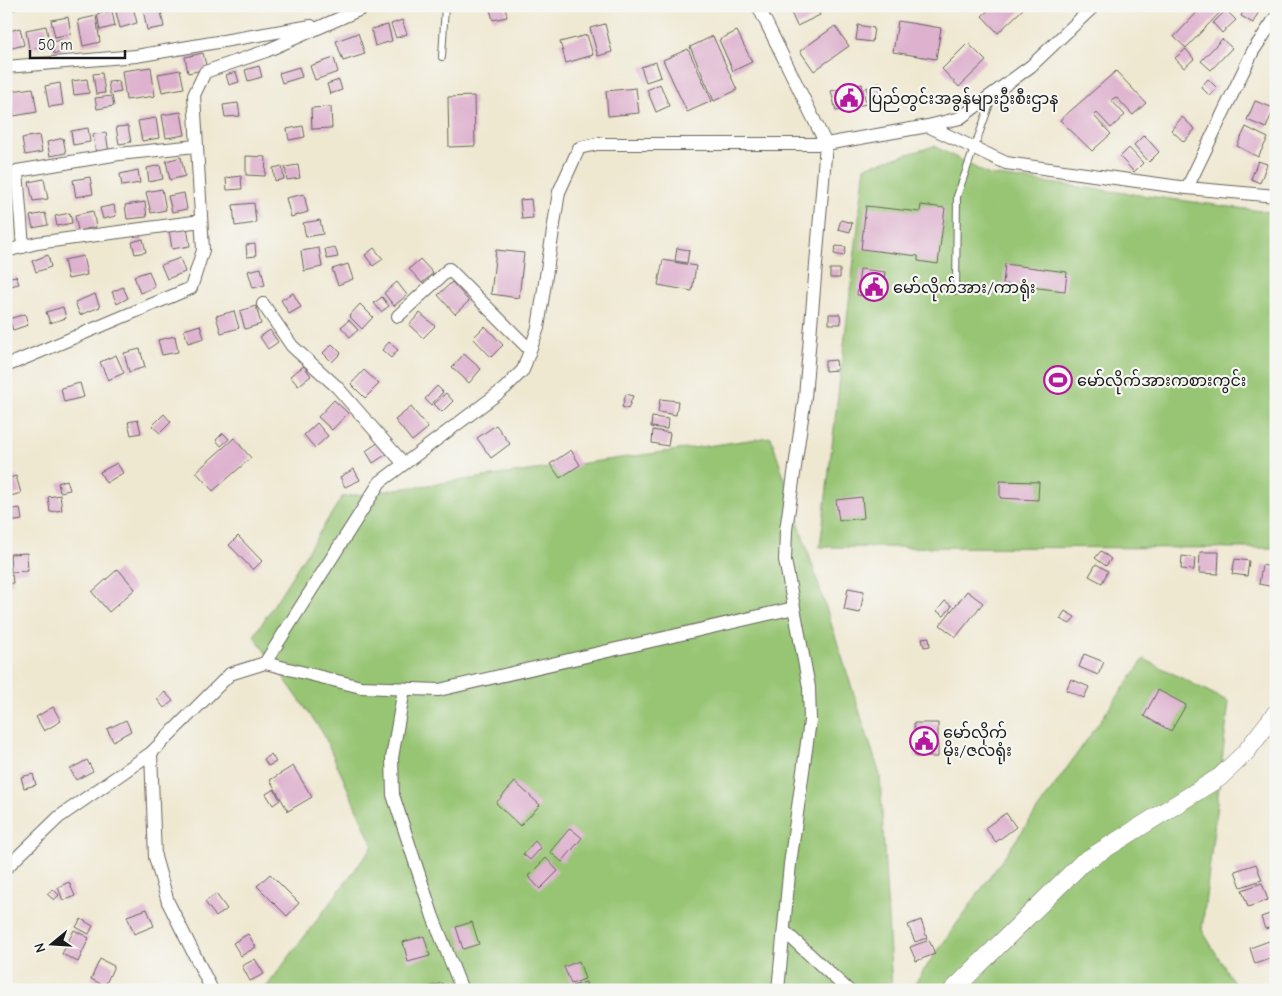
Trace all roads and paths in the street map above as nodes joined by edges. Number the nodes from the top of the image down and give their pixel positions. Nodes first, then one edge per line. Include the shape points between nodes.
1 (445, 6) edge
2 (758, 6) edge
3 (1094, 6) edge
4 (366, 7) edge
5 (1276, 17) edge
6 (442, 57) dead end
7 (6, 67) edge
8 (993, 94) junction
9 (928, 126) junction
10 (826, 144) junction
11 (196, 146) junction
12 (974, 148) junction
13 (12, 172) edge
14 (1187, 188) junction
15 (1276, 196) edge
16 (201, 221) junction
17 (23, 247) junction
18 (6, 251) edge
19 (956, 291) dead end
20 (263, 304) dead end
21 (398, 316) dead end
22 (530, 350) junction
23 (6, 366) edge
24 (404, 464) junction
25 (794, 608) junction
26 (265, 663) junction
27 (404, 688) junction
28 (1276, 713) edge
29 (151, 753) junction
30 (6, 868) edge
31 (784, 932) junction
32 (212, 990) edge
33 (462, 990) edge
34 (778, 990) edge
35 (848, 990) edge
36 (953, 990) edge

1 - 6 lane
2 - 10 street
3 - 8 street via 1031,66
4 - 7 street via 310,26 136,56
4 - 11 street via 266,51 205,72 194,95
5 - 14 street via 1253,51
8 - 9 street via 960,118
8 - 12 lane
9 - 10 street
9 - 12 street
10 - 22 street via 597,144 579,148 559,192 538,328
10 - 25 street via 805,397 786,530 785,560
11 - 13 street via 119,154
11 - 16 street
12 - 14 street via 1006,163
12 - 19 lane via 957,196
13 - 17 street
14 - 15 street
16 - 17 street
16 - 23 street via 204,250 191,288
17 - 18 street
20 - 24 street via 292,346 337,387
21 - 22 street via 449,269
22 - 24 street via 523,370 504,389
24 - 26 street via 380,482
25 - 27 street via 439,690
25 - 31 street via 809,687 810,721
26 - 27 street via 360,687
26 - 29 street via 230,674
27 - 33 street via 392,758 393,795 433,917
28 - 36 main road via 1245,753 1220,778 1082,863
29 - 30 street via 59,817
29 - 32 street via 155,857 168,902
31 - 34 street
31 - 35 street

